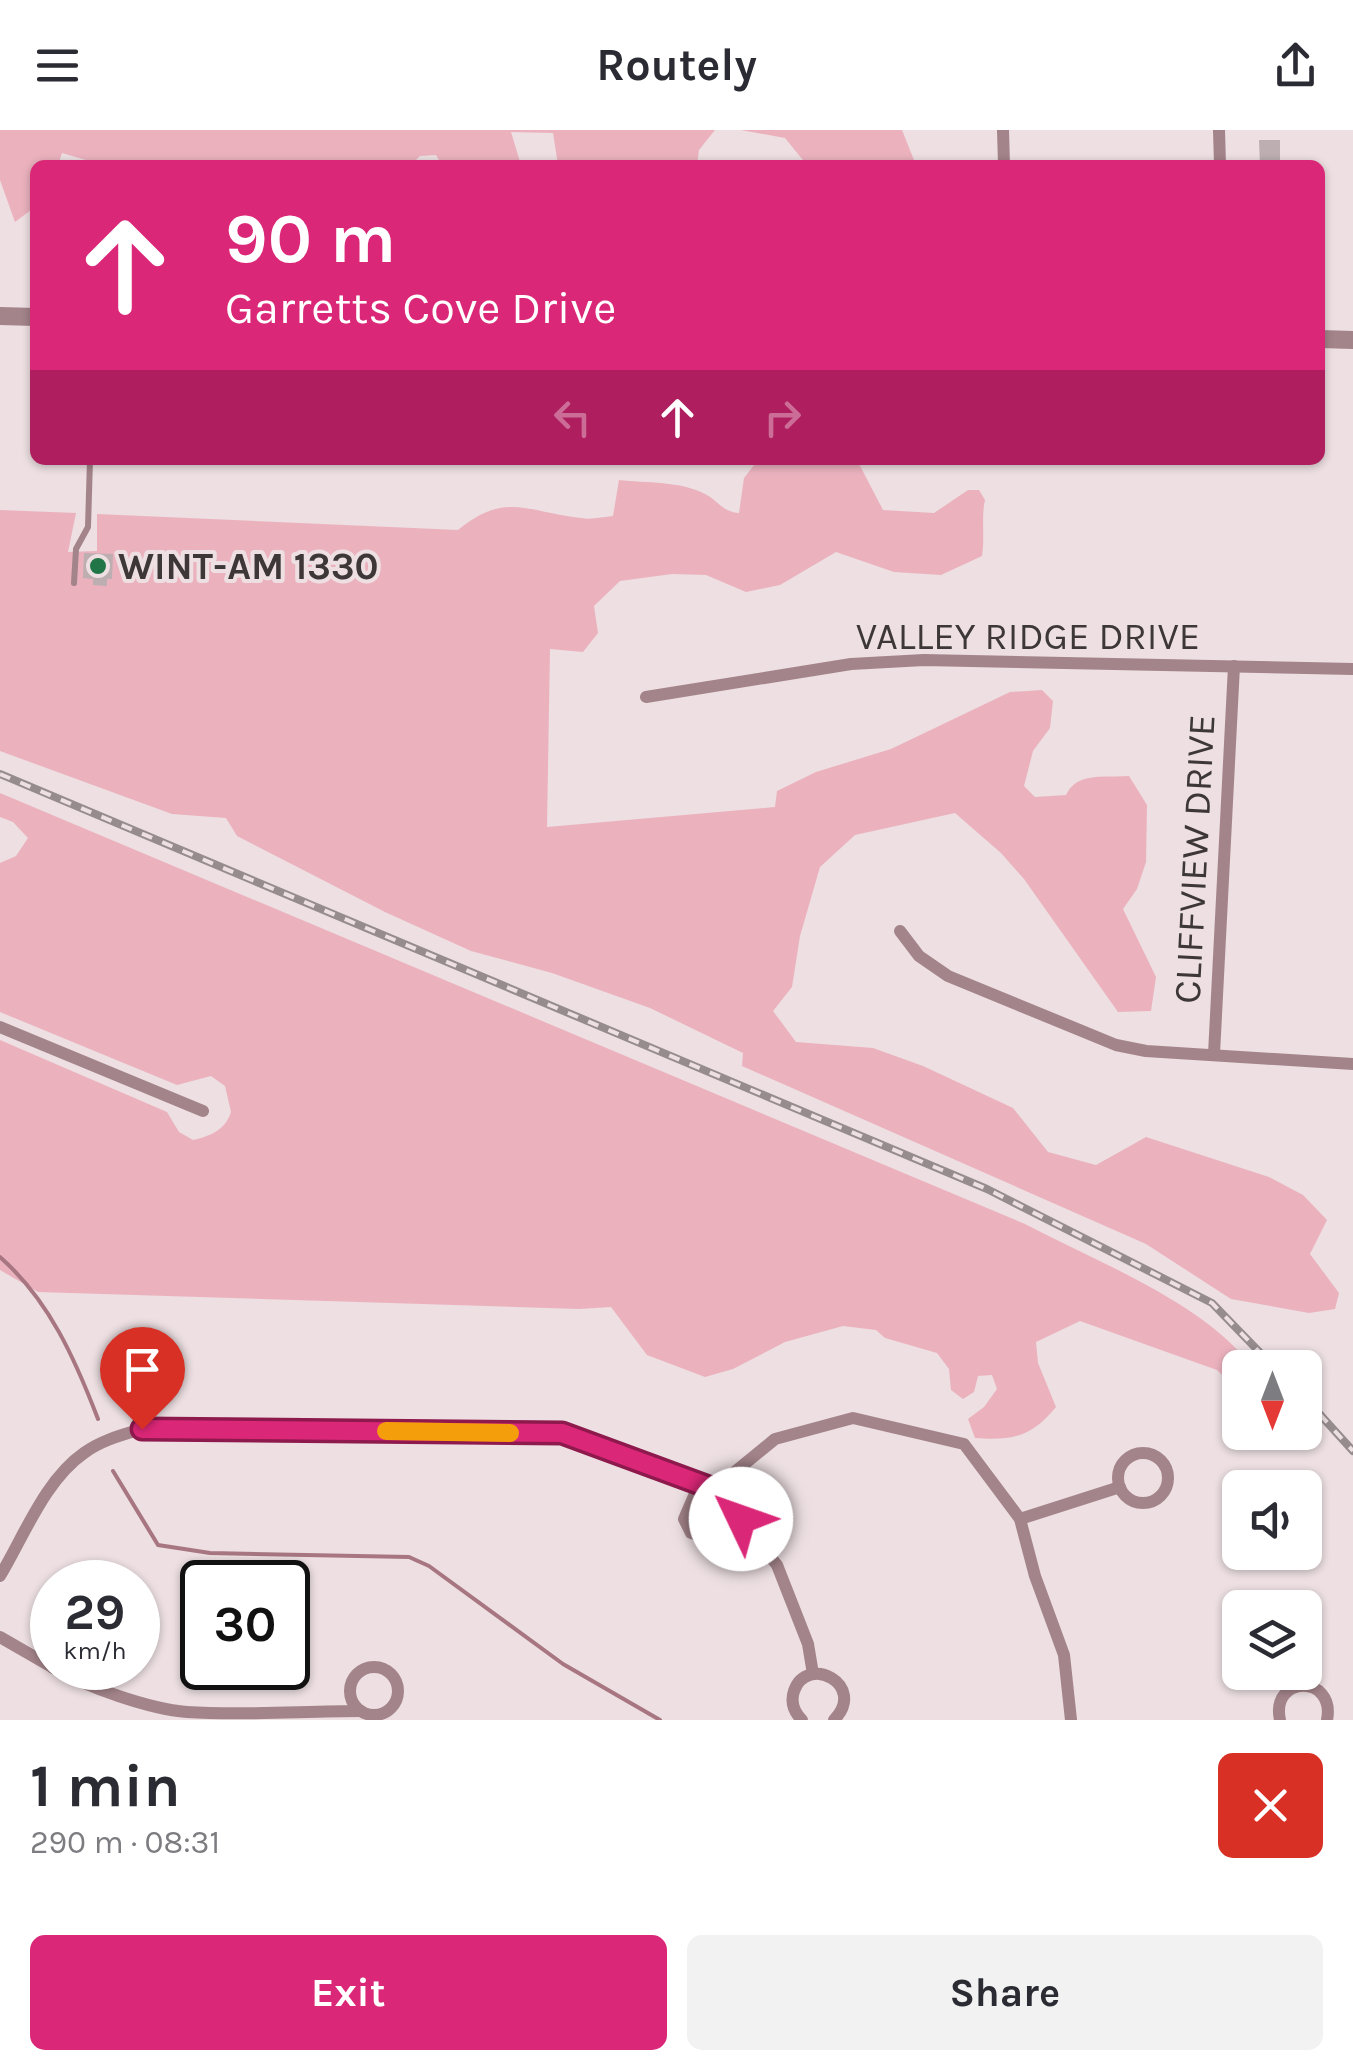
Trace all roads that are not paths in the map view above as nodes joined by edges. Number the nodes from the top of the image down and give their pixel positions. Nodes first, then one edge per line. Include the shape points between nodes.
1 (1003, 130) edge
2 (1219, 130) edge
3 (1004, 160) edge
4 (1220, 160) edge
5 (0, 316) edge
6 (30, 317) edge
7 (1325, 340) edge
8 (1353, 340) edge
9 (90, 465) edge
10 (74, 583) dead end
11 (1234, 666) junction
12 (1353, 668) edge
13 (646, 697) dead end
14 (900, 932) dead end
15 (0, 1026) edge
16 (1214, 1054) junction
17 (1353, 1064) edge
18 (203, 1111) dead end
19 (699, 1484) junction
20 (1120, 1487) dead end
21 (714, 1489) junction
22 (741, 1519) junction
23 (1020, 1520) junction
24 (0, 1576) edge
25 (0, 1637) edge
26 (30, 1654) edge
27 (814, 1674) junction
28 (109, 1690) edge
29 (360, 1711) dead end
30 (802, 1720) edge
31 (834, 1720) edge
32 (1071, 1720) edge
33 (1280, 1720) edge
34 (1327, 1720) edge

1 - 3 street
2 - 4 street
5 - 6 street
7 - 8 street
9 - 10 lane via 88,527 76,549
11 - 12 street, VALLEY RIDGE DRIVE
11 - 13 street, VALLEY RIDGE DRIVE via 924,660 852,664
11 - 16 street, CLIFFVIEW DRIVE
14 - 16 street via 948,976 1116,1045
15 - 18 street
16 - 17 street
19 - 21 street
19 - 22 street via 684,1518 691,1533 718,1535
19 - 24 street via 562,1433 142,1429 82,1454 56,1480
20 - 23 street
21 - 22 street
21 - 23 street via 775,1439 852,1418 964,1444
22 - 27 street via 777,1565
23 - 32 street via 1064,1654
25 - 26 street
27 - 30 street via 792,1696
27 - 31 street via 831,1677 842,1690 843,1707
28 - 29 street via 186,1712
33 - 34 street via 1282,1698 1310,1686 1324,1696

